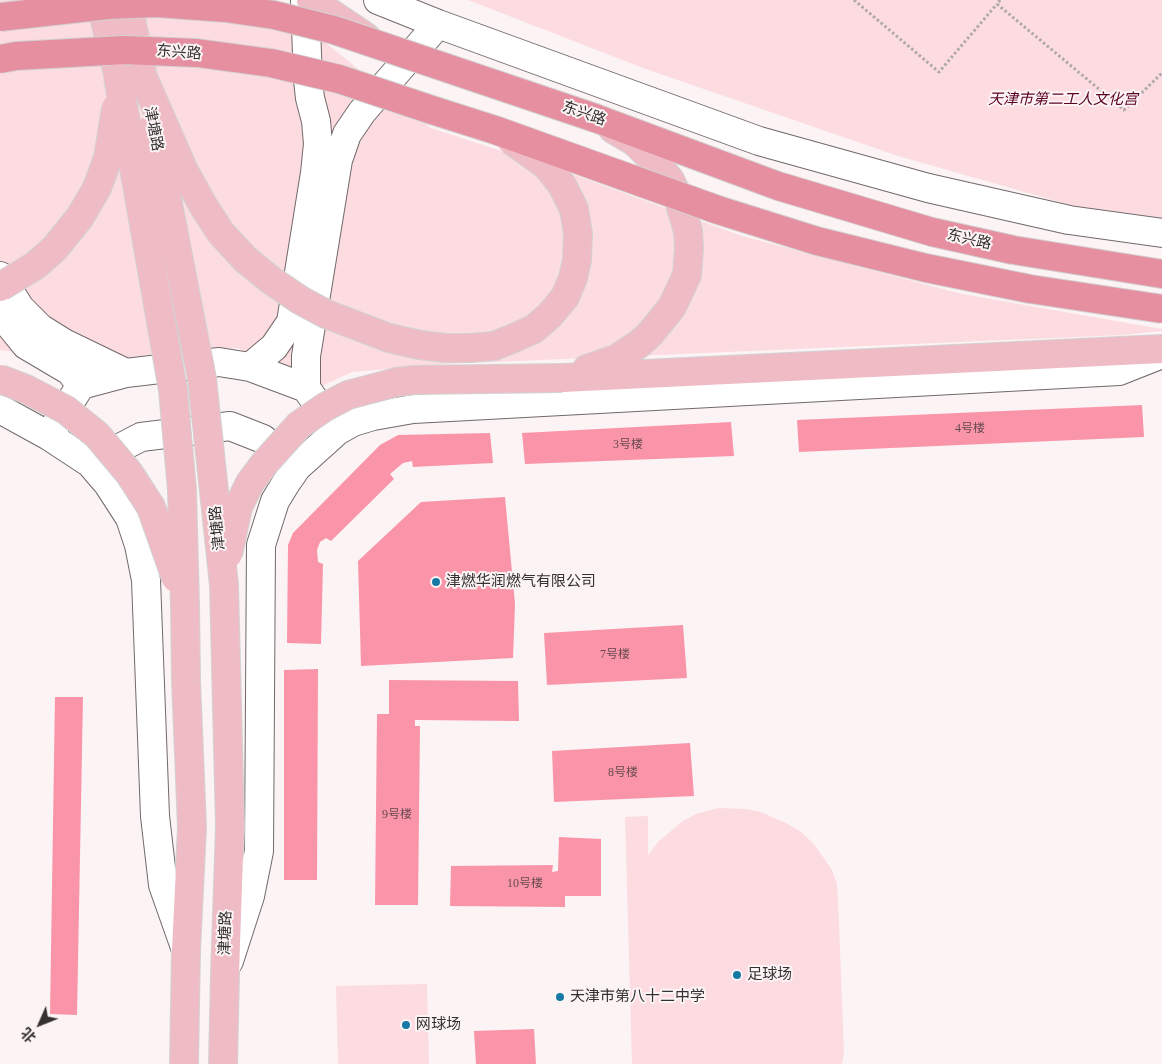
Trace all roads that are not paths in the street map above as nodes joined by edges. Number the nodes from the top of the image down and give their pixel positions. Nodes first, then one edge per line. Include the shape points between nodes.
1 (100, 0) edge
2 (127, 0) edge
3 (305, 0) edge
4 (311, 0) edge
5 (378, 0) edge
6 (0, 17) edge
7 (438, 24) junction
8 (378, 45) junction
9 (0, 59) edge
10 (130, 76) junction
11 (595, 118) junction
12 (495, 130) junction
13 (1162, 233) edge
14 (1162, 274) edge
15 (0, 276) edge
16 (0, 287) edge
17 (1162, 309) edge
18 (0, 313) edge
19 (1162, 349) edge
20 (1162, 354) edge
21 (250, 367) junction
22 (126, 373) junction
23 (562, 378) junction
24 (0, 379) edge
25 (81, 385) junction
26 (306, 388) junction
27 (0, 408) edge
28 (337, 431) junction
29 (50, 436) junction
30 (90, 463) junction
31 (297, 467) junction
32 (224, 585) junction
33 (185, 605) junction
34 (186, 950) junction
35 (225, 974) junction
36 (184, 1064) edge
37 (224, 1064) edge

1 - 10 main road, 津塘路
2 - 10 main road, 津塘路
3 - 21 street via 308,80 317,136 315,173 291,322 274,347
4 - 8 main road, bridge
5 - 7 street
6 - 8 highway, 东兴路, bridge via 108,4 157,3 274,15
7 - 13 street via 759,141 928,188 1068,220
7 - 26 street via 347,134 338,160 306,356
8 - 11 highway, 东兴路, bridge
9 - 12 highway, 东兴路, bridge via 124,50 197,53 271,63 339,80
10 - 12 main road, bridge via 200,200 221,233 245,259 272,281 326,314 420,346 494,346 514,338 534,329 550,315 565,297 573,278 578,234 574,209 562,186 546,165
10 - 16 main road, bridge via 97,188 80,217 55,248 36,265
10 - 32 main road, 津塘路, bridge via 202,379
10 - 33 main road, 津塘路, bridge via 173,390 182,490
11 - 14 highway, 东兴路 via 778,186 932,232 1013,250
11 - 23 main road via 635,142 670,180 688,231 687,275 678,297 659,326 640,344 602,364
12 - 17 highway, 东兴路, bridge via 718,210 817,241 964,276
15 - 22 street via 20,308 40,328 64,344
18 - 25 street via 26,345 70,371
19 - 23 main road
20 - 28 street via 1119,371 413,408 372,416
21 - 22 street via 219,362
21 - 26 street
22 - 25 street
23 - 32 main road, bridge via 397,382 348,395 324,407 279,445 250,483 238,507
24 - 33 main road, bridge via 66,410 98,435 129,472 151,507
25 - 29 street
26 - 28 street
27 - 29 street
28 - 31 street
29 - 30 street
30 - 31 street via 141,437 230,426 263,439
30 - 34 street via 130,518 146,580 154,816 164,885
31 - 35 street via 275,501 261,545 259,851 250,896
32 - 35 main road, 津塘路 via 230,826
33 - 34 main road, 津塘路 via 192,827
34 - 36 main road, 津塘路
35 - 37 main road, 津塘路

